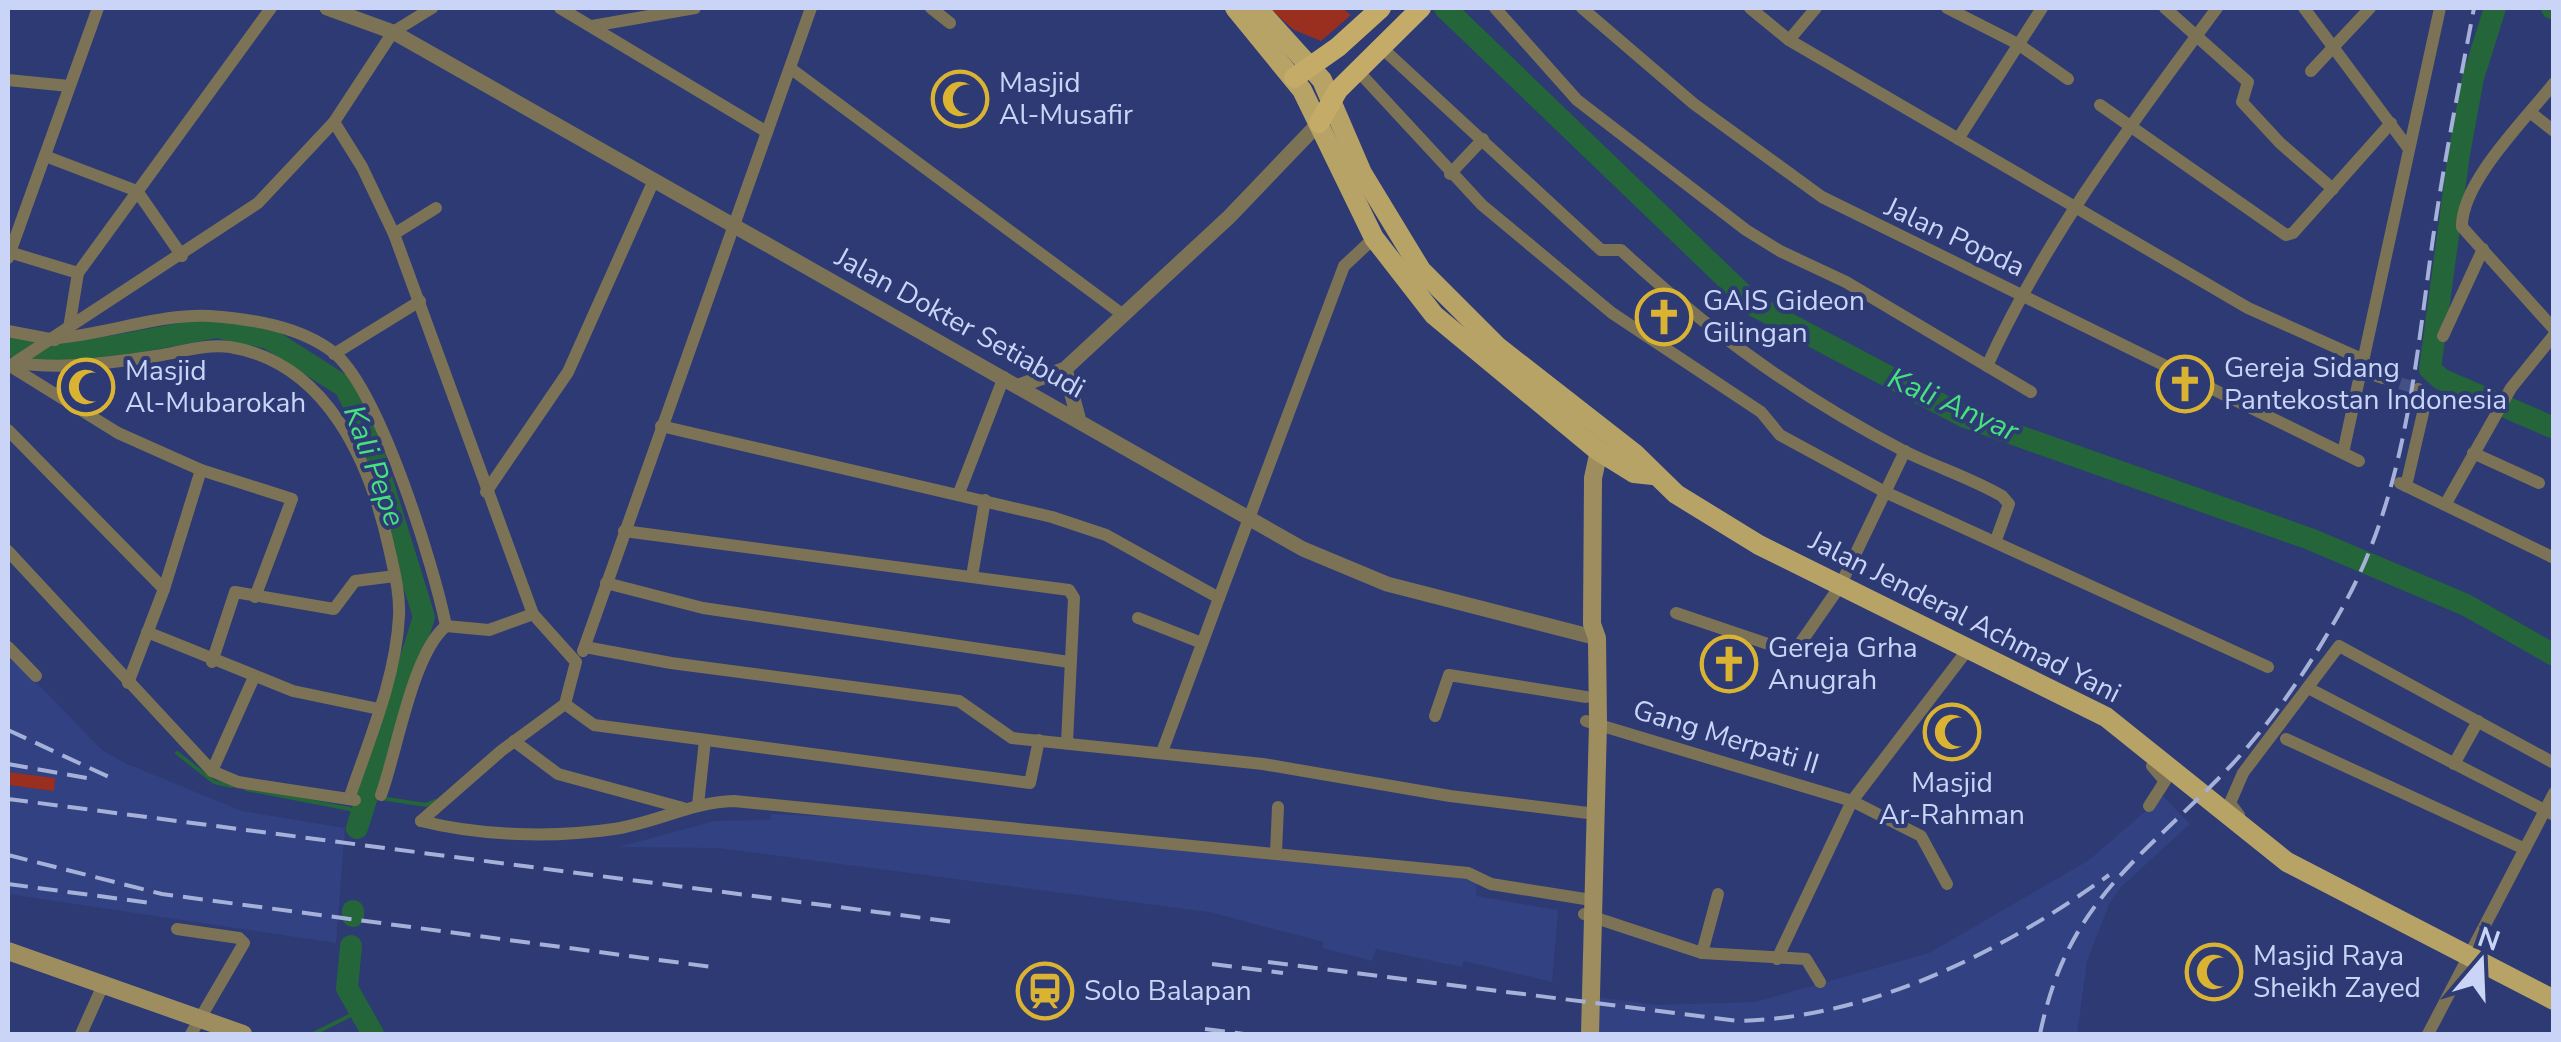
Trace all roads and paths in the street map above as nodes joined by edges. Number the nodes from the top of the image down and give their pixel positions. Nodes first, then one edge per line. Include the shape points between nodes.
1 (98, 8) edge
2 (270, 8) edge
3 (327, 8) edge
4 (432, 8) edge
5 (560, 8) edge
6 (695, 8) edge
7 (811, 8) edge
8 (931, 8) edge
9 (1235, 8) edge
10 (1257, 8) edge
11 (1420, 8) edge
12 (1495, 8) edge
13 (1582, 8) edge
14 (1750, 8) edge
15 (1816, 8) edge
16 (1947, 8) edge
17 (2042, 8) edge
18 (2165, 8) edge
19 (2218, 8) edge
20 (2304, 8) edge
21 (2370, 8) edge
22 (2440, 8) edge
23 (415, 12) edge
24 (1375, 14) edge
25 (950, 23) dead end
26 (592, 26) junction
27 (393, 32) junction
28 (2198, 34) junction
29 (1789, 40) junction
30 (2018, 44) junction
31 (1385, 45) junction
32 (2335, 49) junction
33 (1312, 66) junction
34 (790, 68) junction
35 (2311, 70) dead end
36 (1358, 71) junction
37 (1294, 78) junction
38 (8, 80) edge
39 (2068, 80) dead end
40 (2554, 83) edge
41 (69, 86) junction
42 (1333, 99) junction
43 (2100, 105) dead end
44 (2531, 113) junction
45 (2416, 119) junction
46 (334, 122) junction
47 (1319, 124) junction
48 (2394, 125) junction
49 (2128, 127) junction
50 (2554, 131) edge
51 (767, 132) junction
52 (1958, 138) junction
53 (1483, 139) junction
54 (1352, 146) junction
55 (2410, 149) junction
56 (1332, 155) junction
57 (45, 156) junction
58 (1450, 174) junction
59 (654, 180) junction
60 (2332, 188) junction
61 (137, 191) junction
62 (2078, 206) junction
63 (436, 208) dead end
64 (734, 226) junction
65 (394, 234) junction
66 (1374, 238) junction
67 (2483, 250) junction
68 (8, 255) edge
69 (182, 256) junction
70 (78, 273) junction
71 (2020, 295) junction
72 (420, 301) junction
73 (1122, 314) junction
74 (8, 331) edge
75 (2554, 332) edge
76 (2443, 336) dead end
77 (58, 337) junction
78 (334, 354) junction
79 (15, 364) edge
80 (1988, 366) junction
81 (2363, 366) junction
82 (1065, 369) junction
83 (2384, 378) tunnel mouth
84 (1012, 382) junction
85 (2418, 389) dead end
86 (2031, 392) dead end
87 (1078, 417) junction
88 (660, 426) junction
89 (8, 430) edge
90 (1601, 440) junction
91 (1905, 451) junction
92 (2344, 453) junction
93 (2474, 453) junction
94 (2359, 461) dead end
95 (200, 470) junction
96 (2539, 483) dead end
97 (486, 492) junction
98 (1886, 492) junction
99 (959, 493) junction
100 (985, 500) junction
101 (2445, 505) junction
102 (1249, 520) junction
103 (624, 532) junction
104 (1996, 540) junction
105 (8, 551) edge
106 (2554, 558) edge
107 (395, 576) junction
108 (972, 576) junction
109 (606, 584) junction
110 (1840, 586) junction
111 (164, 588) junction
112 (255, 597) junction
113 (1219, 598) junction
114 (1676, 613) dead end
115 (534, 614) junction
116 (1138, 618) dead end
117 (446, 626) junction
118 (147, 632) junction
119 (1592, 633) junction
120 (1202, 643) junction
121 (8, 647) edge
122 (585, 647) junction
123 (1969, 648) junction
124 (212, 662) junction
125 (576, 662) junction
126 (1069, 662) junction
127 (2268, 667) dead end
128 (36, 676) dead end
129 (254, 677) junction
130 (128, 683) junction
131 (2308, 688) junction
132 (1586, 697) junction
133 (565, 704) junction
134 (379, 709) junction
135 (1436, 716) dead end
136 (2106, 717) junction
137 (2478, 721) junction
138 (1592, 723) junction
139 (2286, 739) dead end
140 (705, 740) junction
141 (1040, 740) junction
142 (514, 741) junction
143 (1067, 742) junction
144 (1162, 752) junction
145 (2554, 763) edge
146 (2454, 764) junction
147 (212, 771) junction
148 (2554, 793) edge
149 (381, 795) dead end
150 (1852, 801) junction
151 (2149, 806) dead end
152 (692, 807) junction
153 (1278, 807) dead end
154 (1591, 813) junction
155 (2549, 813) edge
156 (2525, 849) junction
157 (1276, 852) junction
158 (2287, 862) junction
159 (1947, 884) dead end
160 (1718, 894) dead end
161 (1588, 910) junction
162 (178, 929) dead end
163 (8, 951) edge
164 (1702, 952) junction
165 (2468, 956) junction
166 (1777, 959) junction
167 (1820, 982) dead end
168 (104, 983) junction
169 (2554, 1000) edge
170 (195, 1026) edge
171 (82, 1034) edge
172 (243, 1034) edge
173 (1581, 1034) edge
174 (1590, 1034) edge
175 (2428, 1034) edge

1 - 41 street
2 - 61 street
3 - 27 street, Jalan Dokter Setiabudi
4 - 23 street
5 - 26 street
6 - 26 street
7 - 34 street
8 - 25 street
9 - 37 main road, Jalan Jenderal Achmad Yani
10 - 33 main road, Jalan Jenderal Achmad Yani
11 - 31 highway
12 - 80 street via 1577,100 1746,230
13 - 71 street, Jalan Popda via 1717,122 1822,197
14 - 29 street
15 - 29 street
16 - 30 street
17 - 30 street
18 - 28 street
19 - 28 street
20 - 32 street
21 - 32 street
22 - 45 street
23 - 27 street
24 - 33 highway
26 - 51 street
27 - 46 street
27 - 59 street, Jalan Dokter Setiabudi
28 - 49 street
28 - 60 street via 2248,82 2244,105
29 - 52 street
30 - 39 street
30 - 52 street
31 - 36 highway
31 - 53 street
32 - 35 street
32 - 48 street
33 - 37 highway
33 - 42 main road, Jalan Jenderal Achmad Yani
34 - 51 street
34 - 73 street
36 - 42 highway
36 - 58 street
37 - 47 main road, Jalan Jenderal Achmad Yani
38 - 41 street
40 - 44 street
41 - 57 street
42 - 47 highway
42 - 54 main road, Jalan Jenderal Achmad Yani
43 - 49 street
44 - 50 street
44 - 67 street via 2467,198 2462,228
45 - 48 street
45 - 55 street
46 - 65 street
46 - 69 street via 258,203
47 - 56 main road, Jalan Jenderal Achmad Yani
47 - 73 street
48 - 55 street
48 - 60 street
49 - 60 street via 2277,232 2294,233
49 - 62 street
51 - 64 street
52 - 62 street
53 - 58 street
53 - 91 street via 1597,248 1618,248 1754,360
54 - 56 main road
54 - 90 main road, Jalan Jenderal Achmad Yani via 1421,270
55 - 81 street
56 - 66 main road, Jalan Jenderal Achmad Yani
57 - 61 street
57 - 68 street
58 - 98 street via 1612,313 1761,412 1780,436
59 - 64 street, Jalan Dokter Setiabudi
59 - 97 street via 568,372
61 - 69 street
61 - 70 street
62 - 71 street
62 - 81 street via 2243,305
63 - 65 street
64 - 84 street, Jalan Dokter Setiabudi
64 - 88 street
65 - 72 street
66 - 90 main road, Jalan Jenderal Achmad Yani via 1434,315
66 - 102 street via 1344,266
67 - 75 street
67 - 76 street
68 - 70 street
69 - 77 street
70 - 77 street
71 - 80 street
71 - 92 street, Jalan Popda
72 - 78 street
72 - 97 street
73 - 82 street
74 - 77 street
75 - 93 street via 2507,394
77 - 78 street via 208,316 282,326
77 - 79 street
78 - 117 street via 359,386 384,438
79 - 95 street via 118,434
79 - 107 street via 80,364 227,346 288,370 316,390 342,423 380,508
80 - 86 street
81 - 83 street
81 - 92 street
82 - 84 street
82 - 87 street
84 - 87 street, Jalan Dokter Setiabudi
84 - 99 street
85 - 101 street via 2426,400 2403,484
87 - 102 street, Jalan Dokter Setiabudi
88 - 99 street
88 - 103 street
89 - 111 street
90 - 110 main road, Jalan Jenderal Achmad Yani via 1729,528
90 - 119 main road via 1593,478
91 - 98 street
91 - 104 street via 2002,496 2009,504
92 - 94 street, Jalan Popda
93 - 96 street
93 - 101 street
95 - 111 street
95 - 112 street via 292,499
97 - 115 street
98 - 104 street
98 - 110 street
99 - 100 street
100 - 108 street
100 - 113 street via 1106,535
101 - 106 street
102 - 113 street
102 - 119 street, Jalan Dokter Setiabudi via 1387,584
103 - 108 street
103 - 109 street
104 - 127 street
105 - 130 street
107 - 112 street via 355,581 334,609
107 - 134 street via 396,643
108 - 126 street via 1070,590
109 - 122 street
109 - 126 street via 702,608
110 - 114 street via 1792,651
110 - 123 main road, Jalan Jenderal Achmad Yani
111 - 118 street
112 - 124 street via 235,592
113 - 120 street
115 - 117 street via 489,630
115 - 125 street
116 - 120 street
117 - 149 street via 412,690
118 - 124 street
118 - 130 street
119 - 132 main road
119 - 138 main road
120 - 144 street
121 - 128 street
122 - 125 street
122 - 141 street via 959,701 1012,738
123 - 136 main road, Jalan Jenderal Achmad Yani
123 - 150 street
124 - 129 street
125 - 133 street
126 - 143 street
129 - 134 street
129 - 147 street
130 - 147 street
131 - 137 street via 2339,646
131 - 146 street
131 - 158 street via 2242,774 2230,803
132 - 135 street via 1449,675
132 - 138 main road
133 - 140 street via 586,723
133 - 142 street
134 - 147 street via 352,799 238,782
136 - 151 street via 2162,775 2164,788
136 - 158 main road, Jalan Jenderal Achmad Yani
137 - 145 street
137 - 146 street
138 - 150 street, Gang Merpati II
138 - 154 main road
139 - 156 street
140 - 141 street via 1030,783
140 - 152 street
141 - 143 street
142 - 152 street via 558,774
142 - 152 street via 421,821 480,831 595,830
143 - 144 street
144 - 154 street
146 - 155 street
148 - 155 street
150 - 159 street, Gang Merpati II via 1922,836
150 - 166 street
152 - 157 street via 734,801
153 - 157 street
154 - 161 main road
155 - 156 street
156 - 165 street
157 - 161 street via 1471,873
158 - 165 main road, Jalan Jenderal Achmad Yani
160 - 164 street
161 - 164 street
161 - 173 main road
161 - 174 main road
162 - 170 street via 243,940 235,965
163 - 168 main road
164 - 166 street
165 - 169 main road, Jalan Jenderal Achmad Yani
165 - 175 street
166 - 167 street via 1809,960
168 - 170 main road
168 - 171 street
170 - 172 main road

